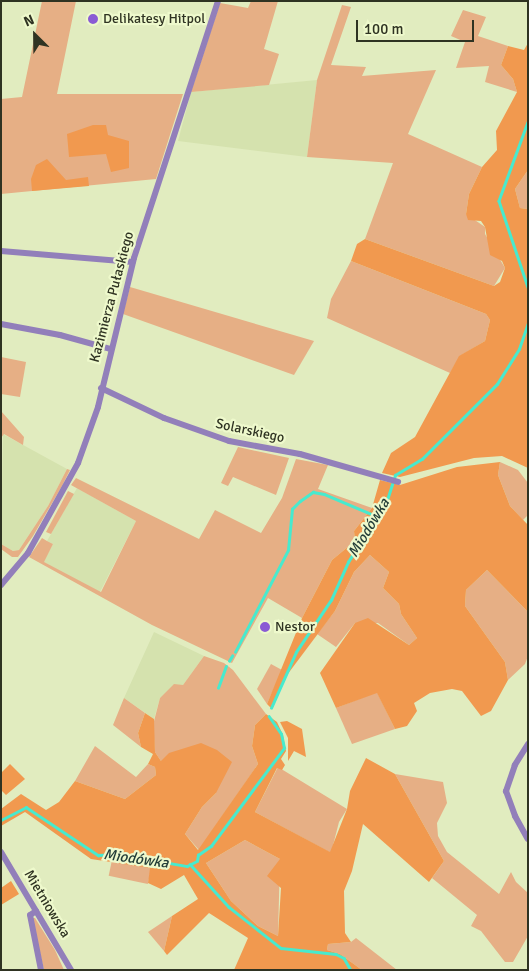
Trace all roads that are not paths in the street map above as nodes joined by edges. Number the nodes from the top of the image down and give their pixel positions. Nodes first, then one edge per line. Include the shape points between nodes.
1 (218, 1) edge
2 (1, 251) edge
3 (133, 262) junction
4 (1, 324) edge
5 (110, 349) junction
6 (101, 388) junction
7 (398, 482) dead end
8 (1, 585) edge
9 (528, 744) edge
10 (528, 839) edge
11 (1, 852) edge
12 (36, 911) junction
13 (41, 970) edge
14 (70, 970) edge

1 - 3 street, Kazimierza Pułaskiego
2 - 3 street
3 - 5 street, Kazimierza Pułaskiego
4 - 5 street
5 - 6 street, Kazimierza Pułaskiego
6 - 7 street, Solarskiego via 164,418 228,441 300,454
6 - 8 street, Kazimierza Pułaskiego via 98,407 67,486 28,553
9 - 10 street via 515,765 506,791 514,816
11 - 12 street, Mietniowska
12 - 13 street via 30,915
12 - 14 street, Mietniowska

